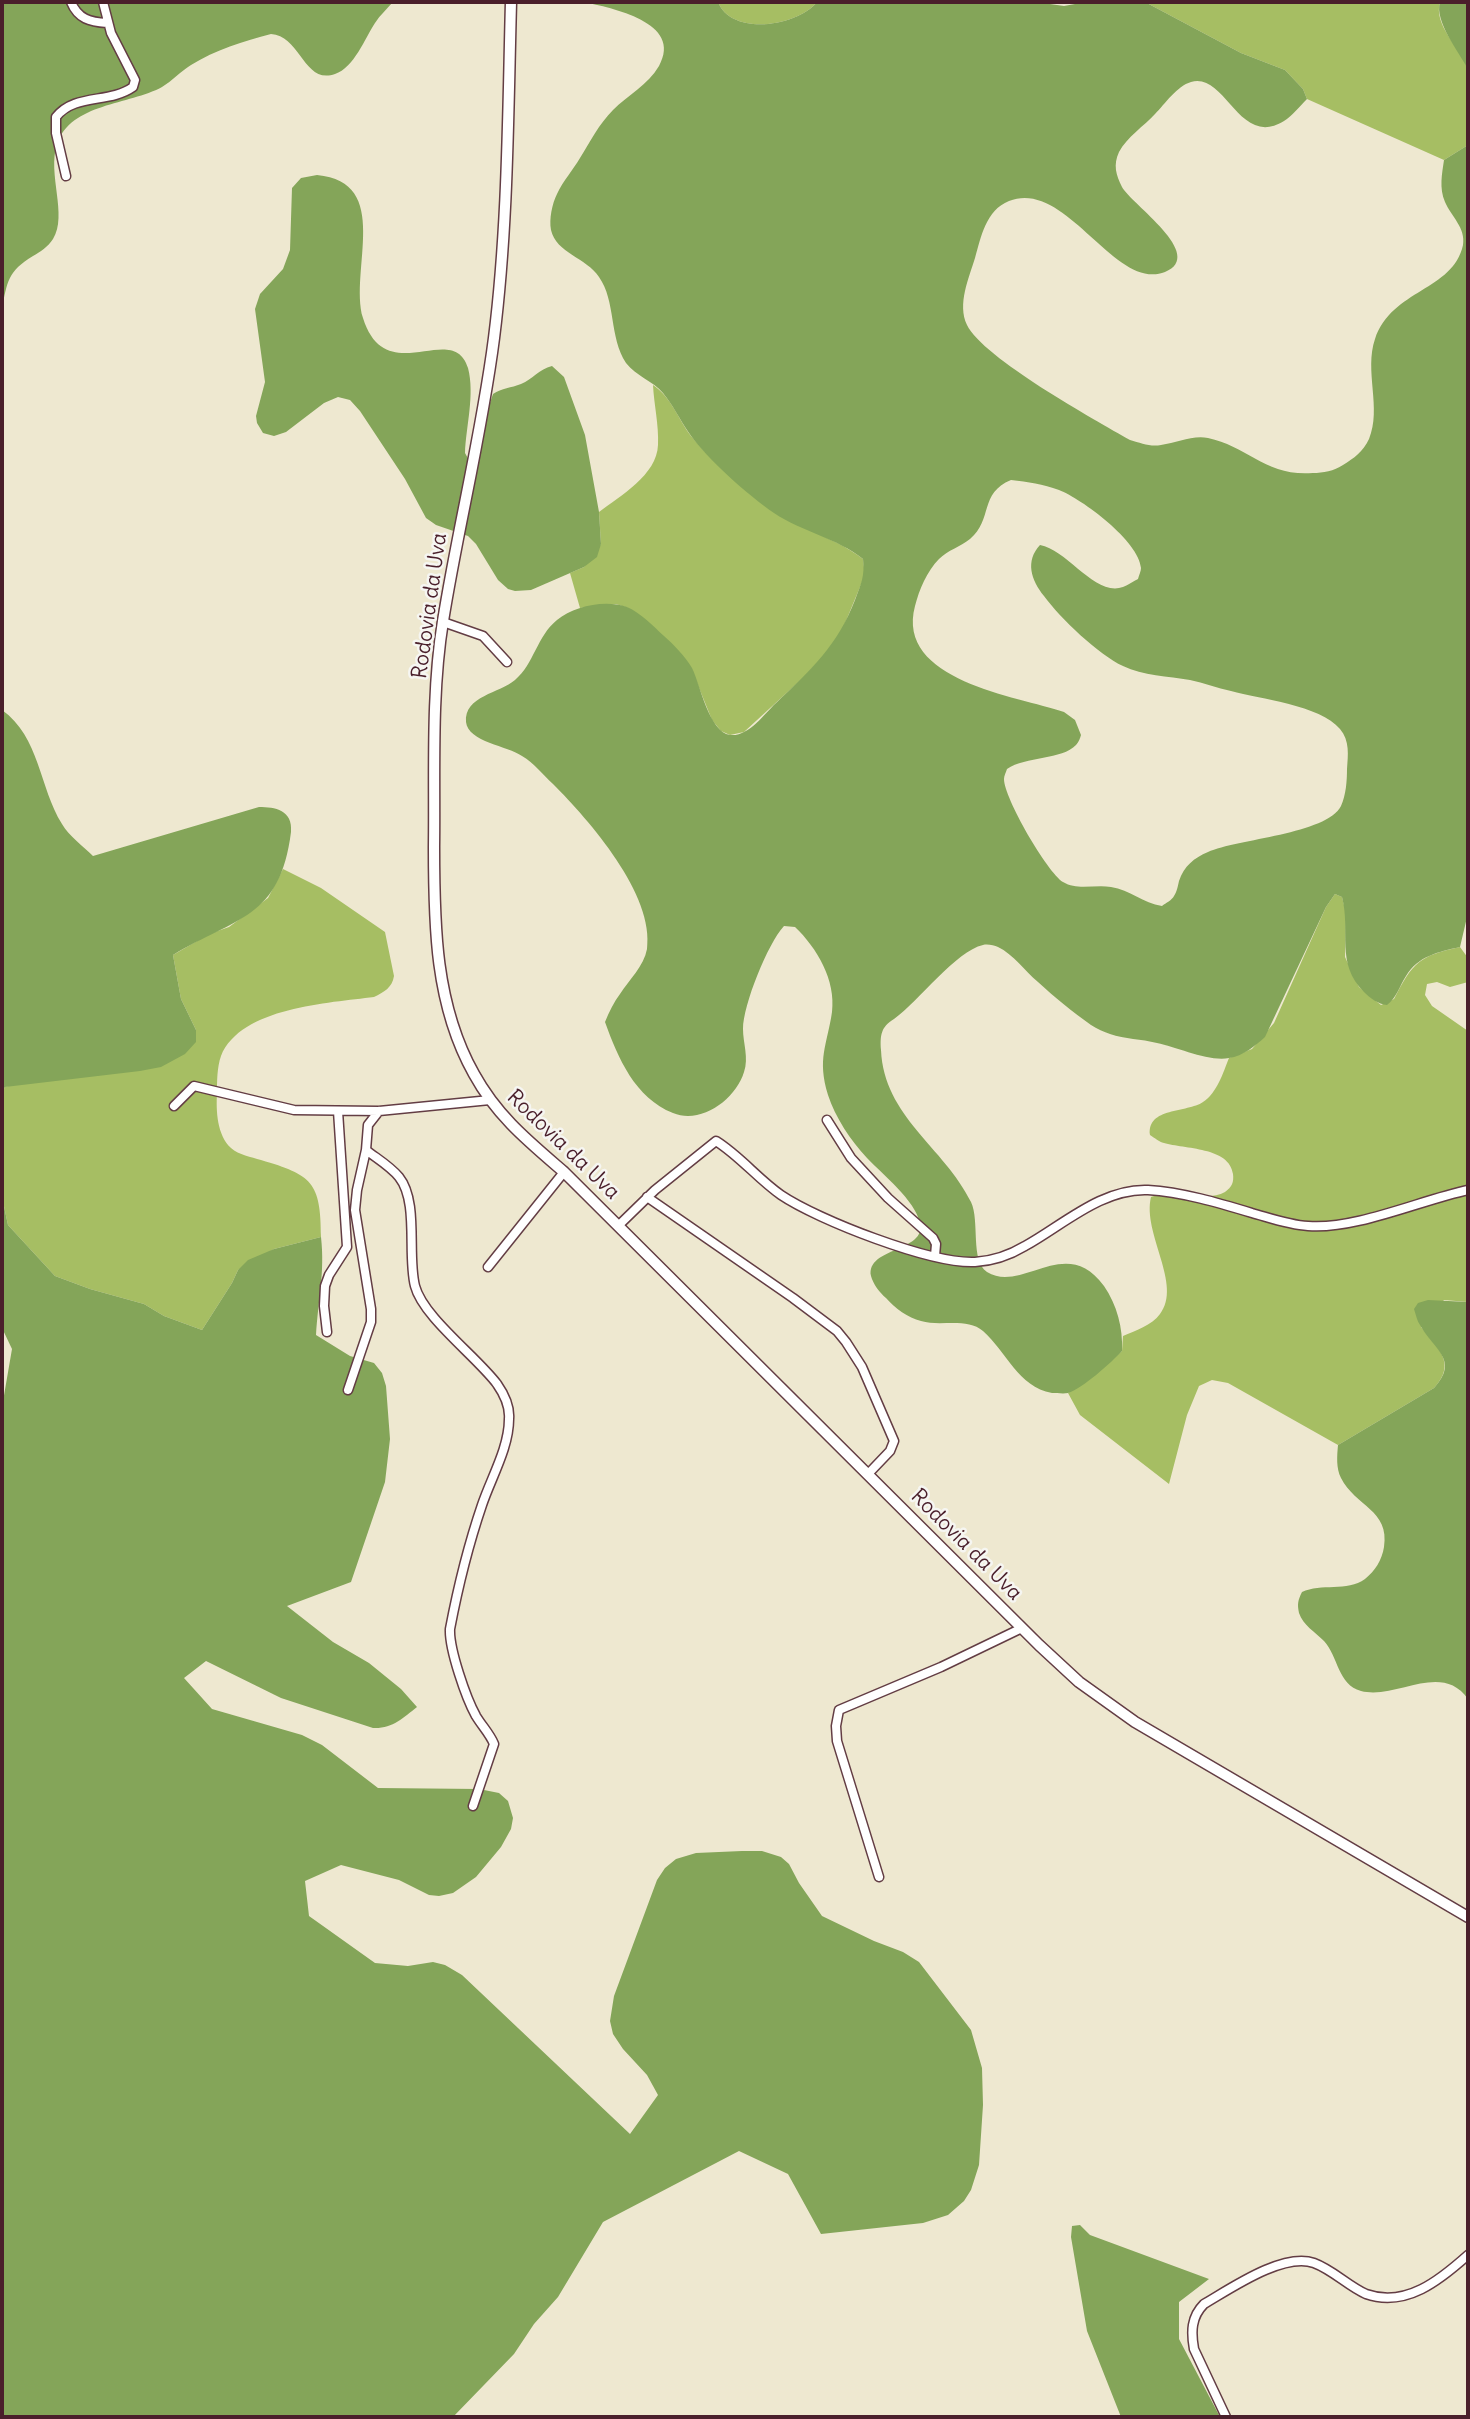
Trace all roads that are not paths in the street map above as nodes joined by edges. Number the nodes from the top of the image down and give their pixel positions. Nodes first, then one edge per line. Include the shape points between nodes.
1 (71, 2) edge
2 (103, 2) edge
3 (511, 2) edge
4 (107, 23) junction
5 (66, 176) dead end
6 (443, 622) junction
7 (507, 662) dead end
8 (490, 1100) junction
9 (174, 1106) dead end
10 (338, 1111) junction
11 (379, 1111) junction
12 (827, 1120) dead end
13 (366, 1150) junction
14 (564, 1172) junction
15 (1468, 1190) edge
16 (647, 1197) junction
17 (618, 1226) junction
18 (935, 1255) junction
19 (488, 1267) dead end
20 (327, 1332) dead end
21 (348, 1390) dead end
22 (869, 1474) junction
23 (1022, 1628) junction
24 (473, 1807) dead end
25 (879, 1877) dead end
26 (1468, 1917) edge
27 (1468, 2255) edge
28 (1226, 2417) edge

1 - 4 street via 80,16
2 - 4 street
3 - 6 street, Rodovia da Uva via 498,305
4 - 5 street via 135,80 133,87 112,97 69,104 56,117
6 - 7 street via 483,636
6 - 8 street, Rodovia da Uva via 435,784 436,942 448,1012 463,1053
8 - 11 street
8 - 14 street, Rodovia da Uva via 509,1124
9 - 10 street via 194,1086 294,1110
10 - 11 street
10 - 20 street via 347,1247 325,1286
11 - 13 street via 368,1125
12 - 18 street via 851,1158 933,1238
13 - 21 street via 355,1210 371,1322
13 - 24 street via 399,1177 407,1191 416,1289 430,1312 499,1387 510,1415 467,1551 449,1639 474,1713 494,1745
14 - 17 street, Rodovia da Uva
14 - 19 street
15 - 18 street via 1348,1223 1310,1227 1179,1195 1121,1192 1008,1255 972,1262
16 - 17 street
16 - 18 street via 716,1141 770,1187 802,1207 856,1231
16 - 22 street via 793,1298 846,1342 894,1440
17 - 22 street, Rodovia da Uva
22 - 23 street, Rodovia da Uva
23 - 25 street via 839,1710 837,1741
23 - 26 street, Rodovia da Uva via 1079,1682 1135,1722
27 - 28 street via 1430,2286 1396,2297 1366,2294 1304,2261 1266,2270 1204,2304 1193,2322 1194,2349

